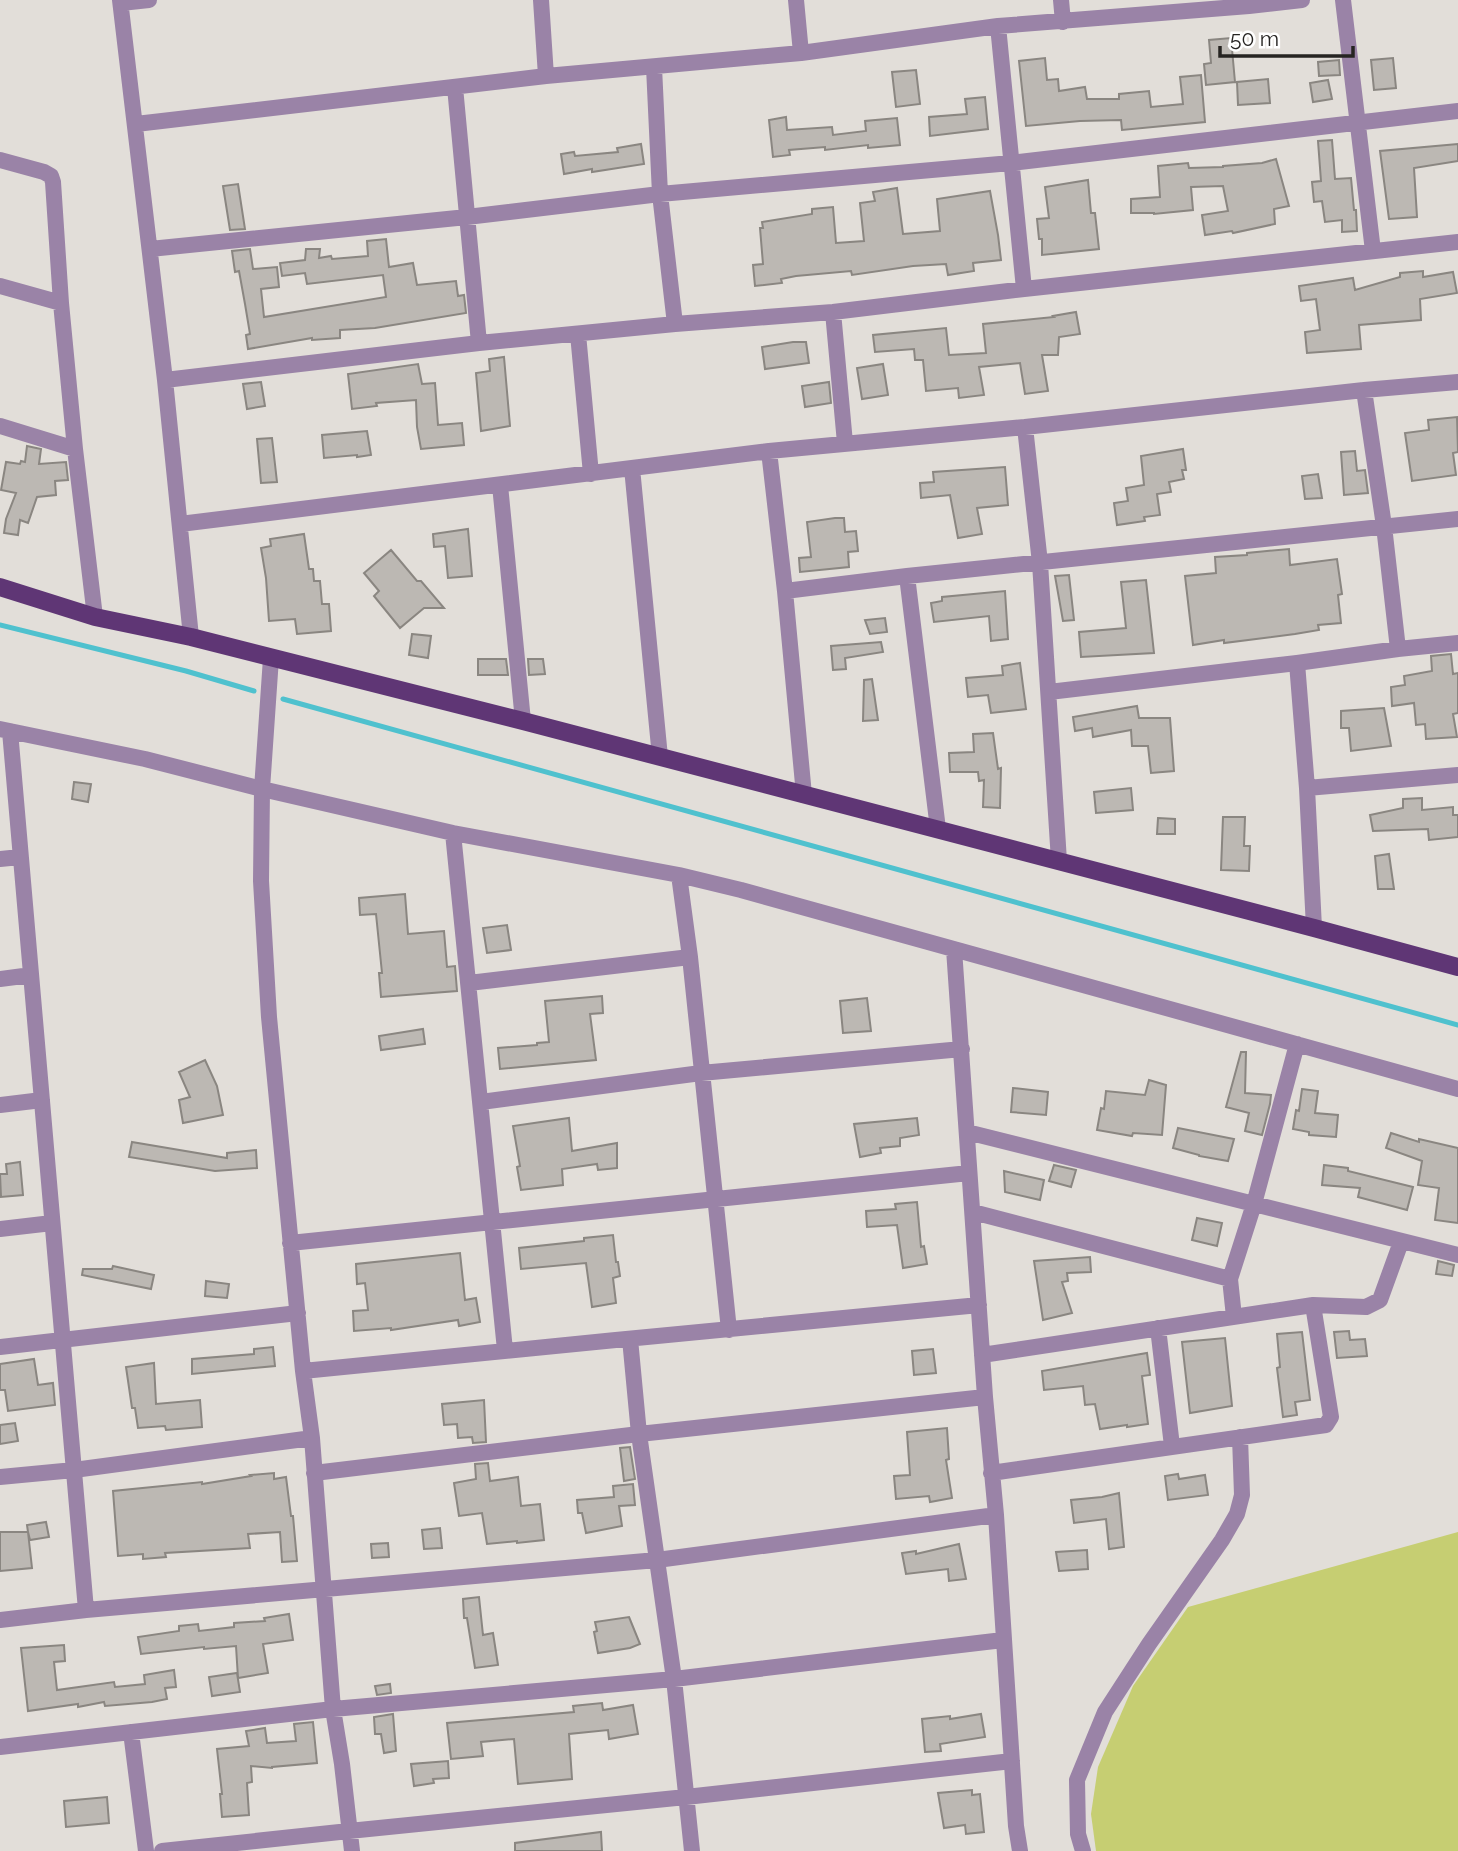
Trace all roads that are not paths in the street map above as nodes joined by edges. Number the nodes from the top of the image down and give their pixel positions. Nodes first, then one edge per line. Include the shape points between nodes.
1 (149, 0) edge
2 (541, 0) edge
3 (796, 0) edge
4 (1061, 0) edge
5 (1301, 0) edge
6 (1343, 0) edge
7 (121, 2) edge
8 (1249, 3) edge
9 (1063, 22) junction
10 (998, 26) junction
11 (801, 53) junction
12 (654, 66) junction
13 (546, 76) junction
14 (455, 86) junction
15 (1458, 111) edge
16 (1358, 121) junction
17 (136, 124) junction
18 (0, 160) edge
19 (1011, 163) junction
20 (660, 194) junction
21 (467, 217) junction
22 (1458, 242) edge
23 (150, 249) junction
24 (1373, 251) junction
25 (0, 286) edge
26 (1024, 289) junction
27 (61, 303) junction
28 (833, 312) junction
29 (675, 324) junction
30 (578, 334) junction
31 (479, 343) junction
32 (165, 380) junction
33 (1458, 382) edge
34 (1364, 390) junction
35 (0, 426) edge
36 (1025, 427) junction
37 (845, 443) junction
38 (75, 449) junction
39 (769, 450) junction
40 (632, 468) junction
41 (591, 474) junction
42 (500, 485) junction
43 (1458, 519) edge
44 (180, 524) junction
45 (1384, 526) junction
46 (1040, 563) junction
47 (907, 576) junction
48 (0, 587) edge
49 (785, 591) junction
50 (96, 617) junction
51 (191, 637) junction
52 (1458, 643) edge
53 (1398, 649) junction
54 (271, 658) junction
55 (1297, 663) junction
56 (1049, 692) junction
57 (523, 721) junction
58 (5, 730) edge
59 (660, 757) junction
60 (1458, 775) edge
61 (1307, 788) junction
62 (262, 789) junction
63 (804, 795) junction
64 (938, 829) junction
65 (453, 833) junction
66 (20, 857) junction
67 (0, 859) edge
68 (1059, 861) junction
69 (679, 874) junction
70 (1314, 928) junction
71 (954, 949) junction
72 (690, 957) junction
73 (1458, 967) edge
74 (30, 975) junction
75 (0, 979) edge
76 (469, 983) junction
77 (1297, 1044) junction
78 (961, 1049) junction
79 (701, 1073) junction
80 (1458, 1089) edge
81 (41, 1100) junction
82 (481, 1102) junction
83 (0, 1105) edge
84 (967, 1132) junction
85 (969, 1173) junction
86 (715, 1200) junction
87 (1254, 1205) junction
88 (973, 1212) junction
89 (492, 1222) junction
90 (52, 1223) junction
91 (0, 1229) edge
92 (1401, 1242) junction
93 (290, 1243) junction
94 (1458, 1255) edge
95 (1230, 1279) junction
96 (979, 1305) junction
97 (1312, 1305) junction
98 (298, 1313) junction
99 (1234, 1317) junction
100 (1158, 1328) junction
101 (729, 1330) junction
102 (630, 1339) junction
103 (62, 1340) junction
104 (0, 1347) edge
105 (505, 1350) junction
106 (982, 1355) junction
107 (303, 1371) junction
108 (985, 1396) junction
109 (639, 1434) junction
110 (1240, 1437) junction
111 (312, 1438) junction
112 (1172, 1446) junction
113 (74, 1470) junction
114 (314, 1473) junction
115 (991, 1473) junction
116 (0, 1477) edge
117 (996, 1515) junction
118 (657, 1560) junction
119 (323, 1590) junction
120 (86, 1611) junction
121 (0, 1620) edge
122 (1003, 1640) junction
123 (674, 1679) junction
124 (333, 1709) junction
125 (131, 1732) junction
126 (0, 1747) edge
127 (1012, 1761) junction
128 (686, 1797) junction
129 (349, 1830) junction
130 (146, 1851) edge
131 (162, 1851) edge
132 (352, 1851) edge
133 (692, 1851) edge
134 (1020, 1851) edge
135 (1083, 1851) edge

1 - 7 street
2 - 13 street
3 - 11 street
4 - 9 street
5 - 8 street
6 - 16 street
7 - 17 street
8 - 9 street
9 - 10 street
10 - 11 street
10 - 19 street
11 - 12 street
12 - 13 street
12 - 20 street
13 - 14 street
14 - 17 street
14 - 21 street
15 - 16 street
16 - 19 street
16 - 24 street
17 - 23 street
18 - 27 street via 51,176
19 - 20 street
19 - 26 street
20 - 21 street
20 - 29 street
21 - 23 street
21 - 31 street
22 - 24 street
23 - 32 street
24 - 26 street
25 - 27 street
26 - 28 street
27 - 38 street
28 - 29 street
28 - 37 street
29 - 30 street
30 - 31 street
30 - 41 street
31 - 32 street
32 - 44 street
33 - 34 street
34 - 36 street
34 - 45 street
35 - 38 street
36 - 37 street
36 - 46 street
37 - 39 street
38 - 50 street
39 - 40 street
39 - 49 street
40 - 41 street
40 - 59 street
41 - 42 street
42 - 44 street
42 - 57 street
43 - 45 street
44 - 51 street
45 - 46 street
45 - 53 street
46 - 47 street
46 - 56 street
47 - 49 street
47 - 64 street
48 - 50 main road
49 - 63 street
50 - 51 main road
51 - 54 main road
52 - 53 street
53 - 55 street
54 - 57 main road
54 - 62 street
55 - 56 street
55 - 61 street
56 - 68 street
57 - 59 main road
58 - 62 street
58 - 66 street
59 - 63 main road
60 - 61 street
61 - 70 street
62 - 65 street
62 - 93 street via 261,881 269,1017
63 - 64 main road
64 - 68 main road
65 - 69 street
65 - 76 street
66 - 67 street
66 - 74 street
68 - 70 main road
69 - 71 street
69 - 72 street
70 - 73 main road
71 - 77 street
71 - 78 street
72 - 76 street
72 - 79 street
74 - 75 street
74 - 81 street
76 - 82 street
77 - 80 street
77 - 87 street
78 - 79 street
78 - 84 street
79 - 82 street
79 - 86 street
81 - 83 street
81 - 90 street
82 - 89 street
84 - 85 street
84 - 87 street
85 - 86 street
85 - 88 street
86 - 89 street
86 - 101 street
87 - 92 street
87 - 95 street
88 - 95 street
88 - 96 street
89 - 93 street
89 - 105 street
90 - 91 street
90 - 103 street
92 - 94 street
92 - 97 street via 1380,1300 1374,1305
93 - 98 street
95 - 99 street
96 - 101 street
96 - 106 street
97 - 99 street
97 - 110 street via 1329,1421
98 - 103 street
98 - 107 street
99 - 100 street
100 - 106 street
100 - 112 street
101 - 102 street
102 - 105 street
102 - 109 street
103 - 104 street
103 - 113 street
105 - 107 street
106 - 108 street
107 - 111 street
108 - 109 street
108 - 115 street
109 - 114 street
109 - 118 street
110 - 112 street
110 - 135 street via 1242,1496 1237,1514 1105,1712 1077,1780 1078,1834
111 - 113 street
111 - 114 street
112 - 115 street
113 - 116 street
113 - 120 street
114 - 119 street
115 - 117 street
117 - 118 street
117 - 122 street
118 - 119 street
118 - 123 street
119 - 120 street
119 - 124 street
120 - 121 street
122 - 123 street
122 - 127 street
123 - 124 street
123 - 128 street
124 - 125 street
124 - 129 street
125 - 126 street
125 - 130 street
127 - 128 street
127 - 134 street
128 - 129 street
128 - 133 street
129 - 131 street
129 - 132 street

